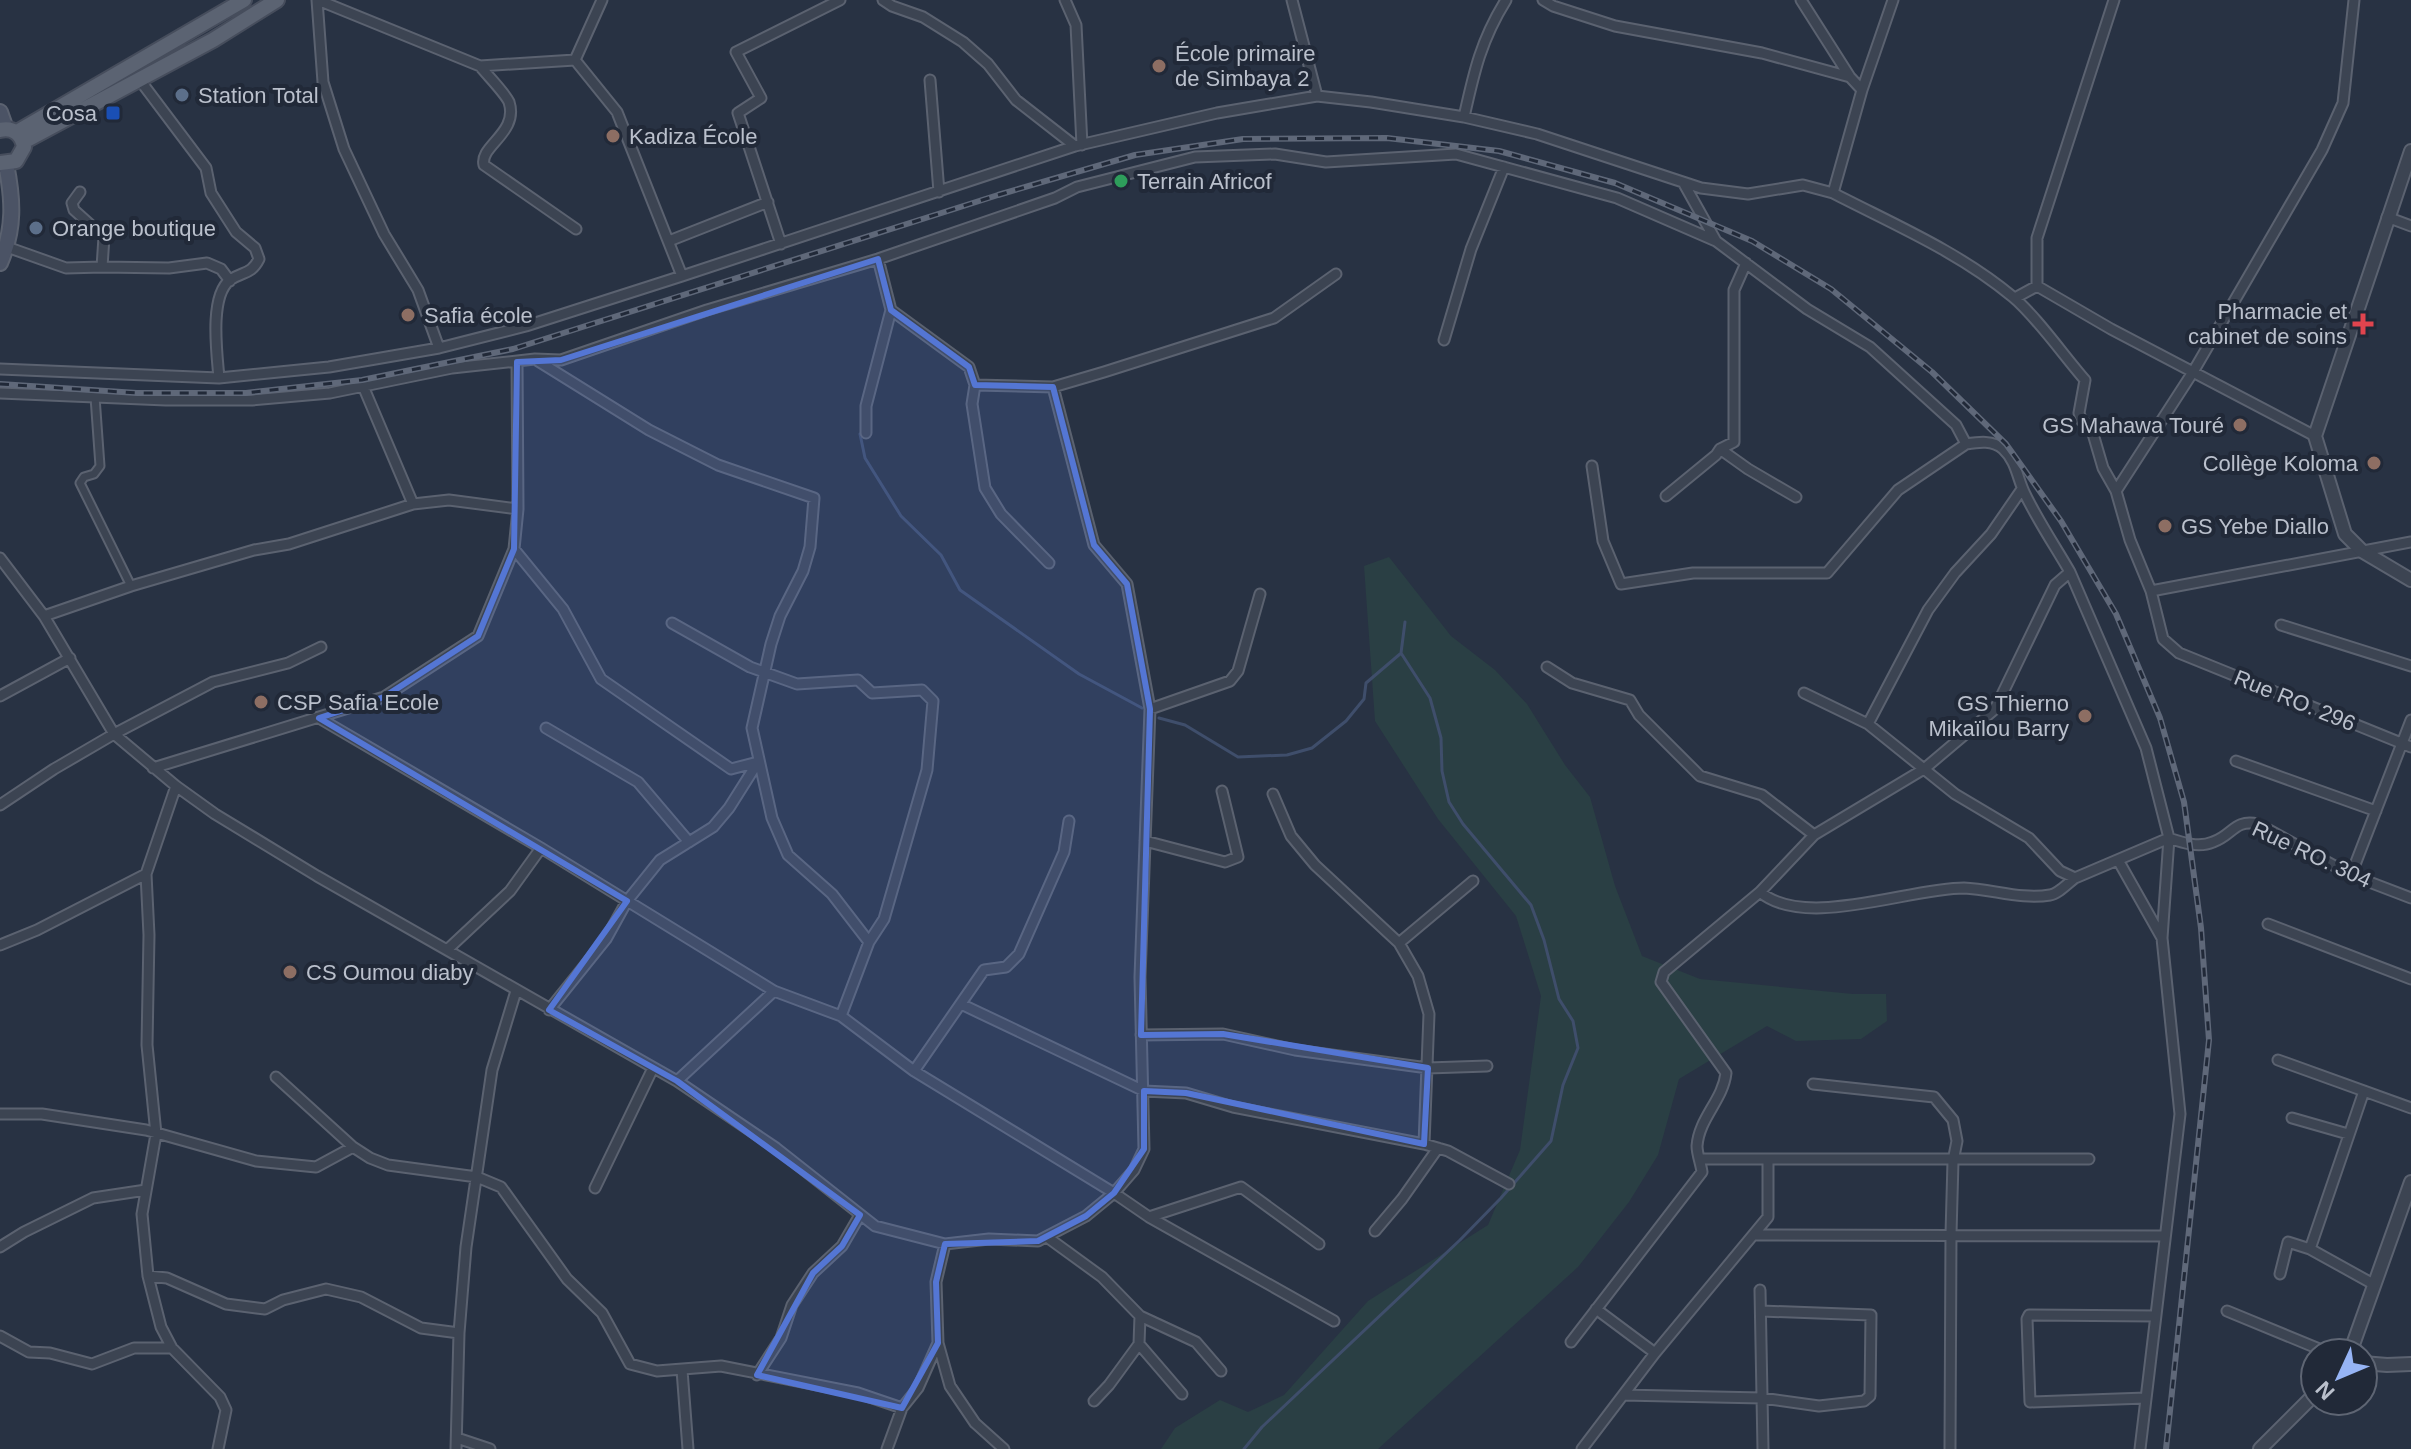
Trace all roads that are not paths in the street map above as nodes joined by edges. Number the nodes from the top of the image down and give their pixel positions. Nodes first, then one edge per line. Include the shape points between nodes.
1 (244, 0) edge
2 (277, 0) edge
3 (317, 0) edge
4 (602, 0) edge
5 (840, 0) edge
6 (883, 0) edge
7 (1065, 0) edge
8 (1292, 0) edge
9 (1506, 0) edge
10 (1543, 0) edge
11 (1801, 0) edge
12 (1893, 0) edge
13 (2114, 0) edge
14 (2354, 0) edge
15 (575, 60) junction
16 (480, 66) junction
17 (1850, 77) junction
18 (139, 79) junction
19 (930, 80) dead end
20 (1862, 90) junction
21 (1317, 96) junction
22 (0, 112) edge
23 (1464, 117) junction
24 (12, 133) edge
25 (1078, 146) junction
26 (2411, 151) edge
27 (3, 164) edge
28 (1504, 167) junction
29 (1683, 182) junction
30 (80, 192) dead end
31 (939, 192) junction
32 (1833, 193) junction
33 (768, 202) junction
34 (2387, 217) junction
35 (2411, 226) edge
36 (576, 229) dead end
37 (669, 241) junction
38 (1716, 241) junction
39 (781, 244) junction
40 (7, 247) junction
41 (878, 259) junction
42 (0, 263) edge
43 (1746, 263) junction
44 (102, 267) junction
45 (1336, 274) dead end
46 (682, 276) junction
47 (230, 281) junction
48 (2037, 286) junction
49 (2015, 298) junction
50 (891, 310) junction
51 (1444, 340) dead end
52 (439, 348) junction
53 (535, 359) junction
54 (517, 362) junction
55 (0, 369) edge
56 (2193, 372) junction
57 (219, 378) junction
58 (975, 385) junction
59 (363, 386) junction
60 (1053, 387) junction
61 (0, 393) edge
62 (95, 397) junction
63 (866, 433) dead end
64 (2315, 436) junction
65 (1966, 444) junction
66 (1720, 449) junction
67 (1592, 466) dead end
68 (2022, 489) junction
69 (2116, 491) junction
70 (1666, 496) dead end
71 (1796, 497) dead end
72 (413, 504) junction
73 (518, 509) junction
74 (2411, 542) edge
75 (514, 549) junction
76 (2362, 551) junction
77 (0, 558) edge
78 (1049, 563) dead end
79 (2070, 572) junction
80 (2411, 580) edge
81 (131, 586) junction
82 (2151, 591) junction
83 (1260, 594) dead end
84 (44, 616) junction
85 (672, 623) dead end
86 (2281, 625) dead end
87 (321, 647) dead end
88 (70, 658) junction
89 (2411, 666) edge
90 (1547, 667) dead end
91 (763, 670) junction
92 (1804, 693) dead end
93 (0, 696) edge
94 (1150, 709) junction
95 (319, 718) junction
96 (2411, 720) edge
97 (1868, 724) junction
98 (546, 728) dead end
99 (114, 734) junction
100 (2407, 746) edge
101 (2236, 761) dead end
102 (758, 762) junction
103 (153, 768) junction
104 (1924, 769) junction
105 (176, 786) junction
106 (1222, 791) dead end
107 (1273, 794) dead end
108 (0, 805) edge
109 (2376, 811) junction
110 (1069, 821) dead end
111 (1814, 835) junction
112 (2169, 838) junction
113 (1145, 841) junction
114 (689, 842) junction
115 (541, 848) junction
116 (2118, 860) junction
117 (146, 874) junction
118 (2351, 875) junction
119 (2075, 878) junction
120 (1473, 881) dead end
121 (1760, 892) junction
122 (2411, 898) edge
123 (627, 901) junction
124 (2268, 924) dead end
125 (2162, 938) junction
126 (869, 942) junction
127 (1399, 943) junction
128 (0, 945) edge
129 (448, 949) junction
130 (2411, 979) edge
131 (516, 991) junction
132 (774, 991) junction
133 (961, 1004) junction
134 (549, 1010) junction
135 (841, 1016) junction
136 (1141, 1035) junction
137 (2278, 1060) dead end
138 (1487, 1066) dead end
139 (653, 1068) junction
140 (1428, 1068) junction
141 (914, 1071) junction
142 (276, 1077) dead end
143 (677, 1081) junction
144 (1813, 1084) dead end
145 (1144, 1091) junction
146 (2364, 1091) junction
147 (2411, 1108) edge
148 (0, 1114) edge
149 (2292, 1118) dead end
150 (156, 1134) junction
151 (2348, 1134) junction
152 (1424, 1144) junction
153 (353, 1147) junction
154 (1438, 1148) junction
155 (1700, 1159) junction
156 (1768, 1159) junction
157 (2089, 1159) dead end
158 (1953, 1161) junction
159 (477, 1177) junction
160 (2411, 1182) edge
161 (1509, 1184) dead end
162 (595, 1188) dead end
163 (146, 1190) junction
164 (1114, 1193) junction
165 (2408, 1209) edge
166 (860, 1215) junction
167 (1149, 1217) junction
168 (1375, 1231) dead end
169 (1951, 1234) junction
170 (1755, 1235) junction
171 (2165, 1236) junction
172 (1047, 1237) junction
173 (945, 1244) junction
174 (1319, 1244) dead end
175 (0, 1247) edge
176 (2310, 1249) junction
177 (2280, 1274) dead end
178 (148, 1276) junction
179 (2375, 1285) junction
180 (1760, 1290) dead end
181 (1596, 1309) junction
182 (1761, 1311) junction
183 (2227, 1311) dead end
184 (1140, 1316) junction
185 (2155, 1316) junction
186 (1334, 1321) dead end
187 (459, 1333) junction
188 (0, 1336) edge
189 (2356, 1337) edge
190 (2299, 1341) edge
191 (1571, 1342) dead end
192 (938, 1343) junction
193 (1139, 1344) junction
194 (172, 1348) junction
195 (1655, 1353) junction
196 (2379, 1364) edge
197 (2411, 1364) edge
198 (682, 1370) junction
199 (1221, 1371) dead end
200 (757, 1375) junction
201 (1182, 1394) dead end
202 (1623, 1395) junction
203 (1762, 1398) junction
204 (2146, 1398) junction
205 (1094, 1401) dead end
206 (902, 1408) junction
207 (2299, 1410) edge
208 (457, 1438) junction
209 (218, 1449) edge
210 (456, 1449) edge
211 (490, 1449) edge
212 (688, 1449) edge
213 (887, 1449) edge
214 (1004, 1449) edge
215 (1582, 1449) edge
216 (1763, 1449) edge
217 (1950, 1449) edge
218 (2140, 1449) edge
219 (2260, 1449) edge

1 - 24 main road
2 - 18 main road
3 - 16 street
3 - 52 street via 323,82 344,149 384,234 418,290
4 - 15 street
5 - 33 street via 736,52 761,98 738,113
6 - 25 street via 963,42 1016,100
7 - 25 street via 1076,25
8 - 21 street
9 - 23 street via 1477,59
10 - 17 street via 1615,26 1762,53
11 - 17 street
12 - 20 street
13 - 48 street via 2037,238
14 - 56 street via 2343,103 2322,150
15 - 16 street
15 - 37 street via 617,112
16 - 36 street via 509,102 508,122 484,153 484,165
17 - 20 street
18 - 24 main road
18 - 47 street via 206,168 211,193 236,232 255,248 259,259 254,269
19 - 31 street
20 - 32 street
21 - 23 street
21 - 25 street
22 - 24 main road
23 - 29 street via 1537,134
24 - 27 main road via 20,157
25 - 31 street
26 - 34 street
27 - 40 main road via 13,200
28 - 38 street via 1617,198
28 - 41 street via 1456,154 1326,162 1275,154 1195,157 1077,187
28 - 51 street via 1471,249
29 - 32 street via 1748,194 1803,185
29 - 38 street
30 - 44 street via 72,203 74,210 104,237
31 - 39 street
32 - 49 street via 1939,245
33 - 37 street
33 - 39 street
34 - 35 street
34 - 64 street
37 - 46 street
38 - 43 street
39 - 46 street
40 - 42 main road
40 - 44 street via 66,268
41 - 50 street
41 - 53 street via 561,360
43 - 65 street via 1870,347 1956,425
43 - 66 street via 1734,290 1734,442
44 - 47 street via 207,263
45 - 60 street via 1274,318
46 - 52 street
47 - 57 street via 215,323
48 - 49 street
48 - 56 street
49 - 69 street via 2085,380 2079,413 2091,427
50 - 58 street via 969,367
50 - 63 street via 866,406
52 - 57 street
53 - 54 street
53 - 91 street via 649,430 718,465 814,498 803,571 780,616
54 - 59 street via 452,368
54 - 73 street
55 - 57 street
56 - 64 street
56 - 69 street
58 - 60 street
58 - 78 street via 972,404 985,488 1001,514
59 - 62 street via 252,400
59 - 72 street
60 - 94 street via 1094,545 1127,584
61 - 62 street
62 - 81 street via 100,466 80,483
64 - 76 street via 2345,534
65 - 67 street via 1898,490 1827,573 1693,573 1621,584 1603,541
65 - 68 street via 1984,441 2000,446 2014,463
66 - 70 street
66 - 71 street
68 - 79 street
68 - 97 street via 1928,610
69 - 82 street
72 - 73 street via 449,500
72 - 81 street
73 - 75 street
74 - 76 street
75 - 95 street via 478,636 384,697
75 - 102 street via 563,609 601,679 731,769
76 - 80 street
76 - 82 street
77 - 84 street
79 - 104 street via 2055,585 1995,709
79 - 112 street via 2146,748
81 - 84 street
82 - 100 street, Rue RO. 296 via 2163,639 2179,653
83 - 94 street via 1238,671 1230,681
84 - 88 street
85 - 91 street
86 - 89 street
87 - 99 street via 288,663 213,682
88 - 93 street
88 - 99 street
90 - 111 street via 1572,683 1630,700 1700,776 1762,795
91 - 102 street via 752,728
91 - 126 street via 797,684 858,680 872,693 922,690 933,701 927,770 884,919
92 - 97 street
94 - 113 street
95 - 103 street
95 - 115 street
96 - 100 street
97 - 104 street
98 - 114 street via 638,782
99 - 103 street
99 - 108 street
100 - 109 street
101 - 109 street
102 - 114 street via 713,827
102 - 126 street via 788,855 832,894
103 - 105 street
104 - 111 street
104 - 119 street via 2029,838 2060,871
105 - 117 street
105 - 129 street via 317,876
106 - 113 street via 1238,857 1225,862
107 - 127 street via 1291,836 1307,855
109 - 118 street
110 - 133 street via 1064,852 1019,954 1006,967 984,970
111 - 121 street
112 - 116 street
112 - 118 street, Rue RO. 304 via 2210,844 2239,824 2258,824
112 - 125 street
113 - 136 street
114 - 123 street via 660,860
115 - 123 street
115 - 129 street via 510,891
116 - 119 street
116 - 125 street
117 - 128 street
117 - 150 street via 147,1045
118 - 122 street, Rue RO. 304
119 - 121 street via 2053,895 1963,888 1847,907 1787,906
120 - 127 street
121 - 155 street via 1664,972 1661,982 1726,1073 1701,1124 1696,1150
123 - 132 street
123 - 134 street via 606,939
124 - 130 street
125 - 171 street via 2180,1114
126 - 135 street
127 - 140 street via 1418,976 1429,1014
129 - 131 street
131 - 134 street
131 - 159 street via 492,1070
132 - 135 street
132 - 143 street
133 - 141 street
133 - 145 street
134 - 139 street
135 - 141 street
136 - 140 street via 1223,1034 1295,1050
136 - 145 street
137 - 146 street
138 - 140 street
139 - 143 street
139 - 162 street
140 - 152 street
141 - 164 street
142 - 153 street
143 - 166 street via 776,1148
144 - 158 street via 1934,1097 1953,1120
145 - 152 street via 1186,1093
145 - 164 street via 1144,1149
146 - 147 street
146 - 151 street
148 - 150 street via 42,1114
149 - 151 street
150 - 153 street via 256,1161 316,1167
150 - 163 street
151 - 176 street
152 - 154 street
153 - 159 street via 388,1165
154 - 161 street
154 - 168 street
155 - 156 street
155 - 181 street via 1702,1172
156 - 158 street
156 - 170 street via 1768,1217
157 - 158 street
158 - 169 street
159 - 187 street
159 - 198 street via 501,1187 567,1279 602,1313 630,1364
160 - 165 street
163 - 175 street via 93,1198
163 - 178 street via 142,1214
164 - 167 street
164 - 172 street
165 - 179 street
166 - 173 street via 875,1226
166 - 200 street via 842,1246 813,1273 792,1305 781,1338
167 - 174 street via 1241,1187
167 - 186 street
169 - 170 street
169 - 171 street
169 - 217 street
170 - 195 street
171 - 185 street
172 - 173 street
172 - 184 street via 1102,1277
173 - 192 street via 936,1282
176 - 177 street via 2288,1242
176 - 179 street
178 - 187 street via 167,1278 226,1304 265,1309 326,1289 361,1297 421,1328
178 - 194 street
179 - 189 street
180 - 182 street
181 - 191 street
181 - 195 street
182 - 203 street
182 - 203 street via 1871,1315 1872,1392 1867,1399 1819,1406
183 - 190 street
184 - 193 street
184 - 199 street via 1196,1342
185 - 204 street
185 - 204 street via 2027,1319 2030,1402
187 - 208 street
188 - 194 street via 29,1352 92,1364 134,1348
192 - 206 street via 918,1388
192 - 214 street via 950,1386 975,1423
193 - 201 street
193 - 205 street
194 - 209 street via 220,1397 226,1410
195 - 202 street
196 - 197 street
198 - 200 street via 721,1366
198 - 212 street
200 - 206 street via 858,1393
202 - 203 street
202 - 215 street
203 - 216 street
204 - 218 street
206 - 213 street
207 - 219 street
208 - 210 street
208 - 211 street

